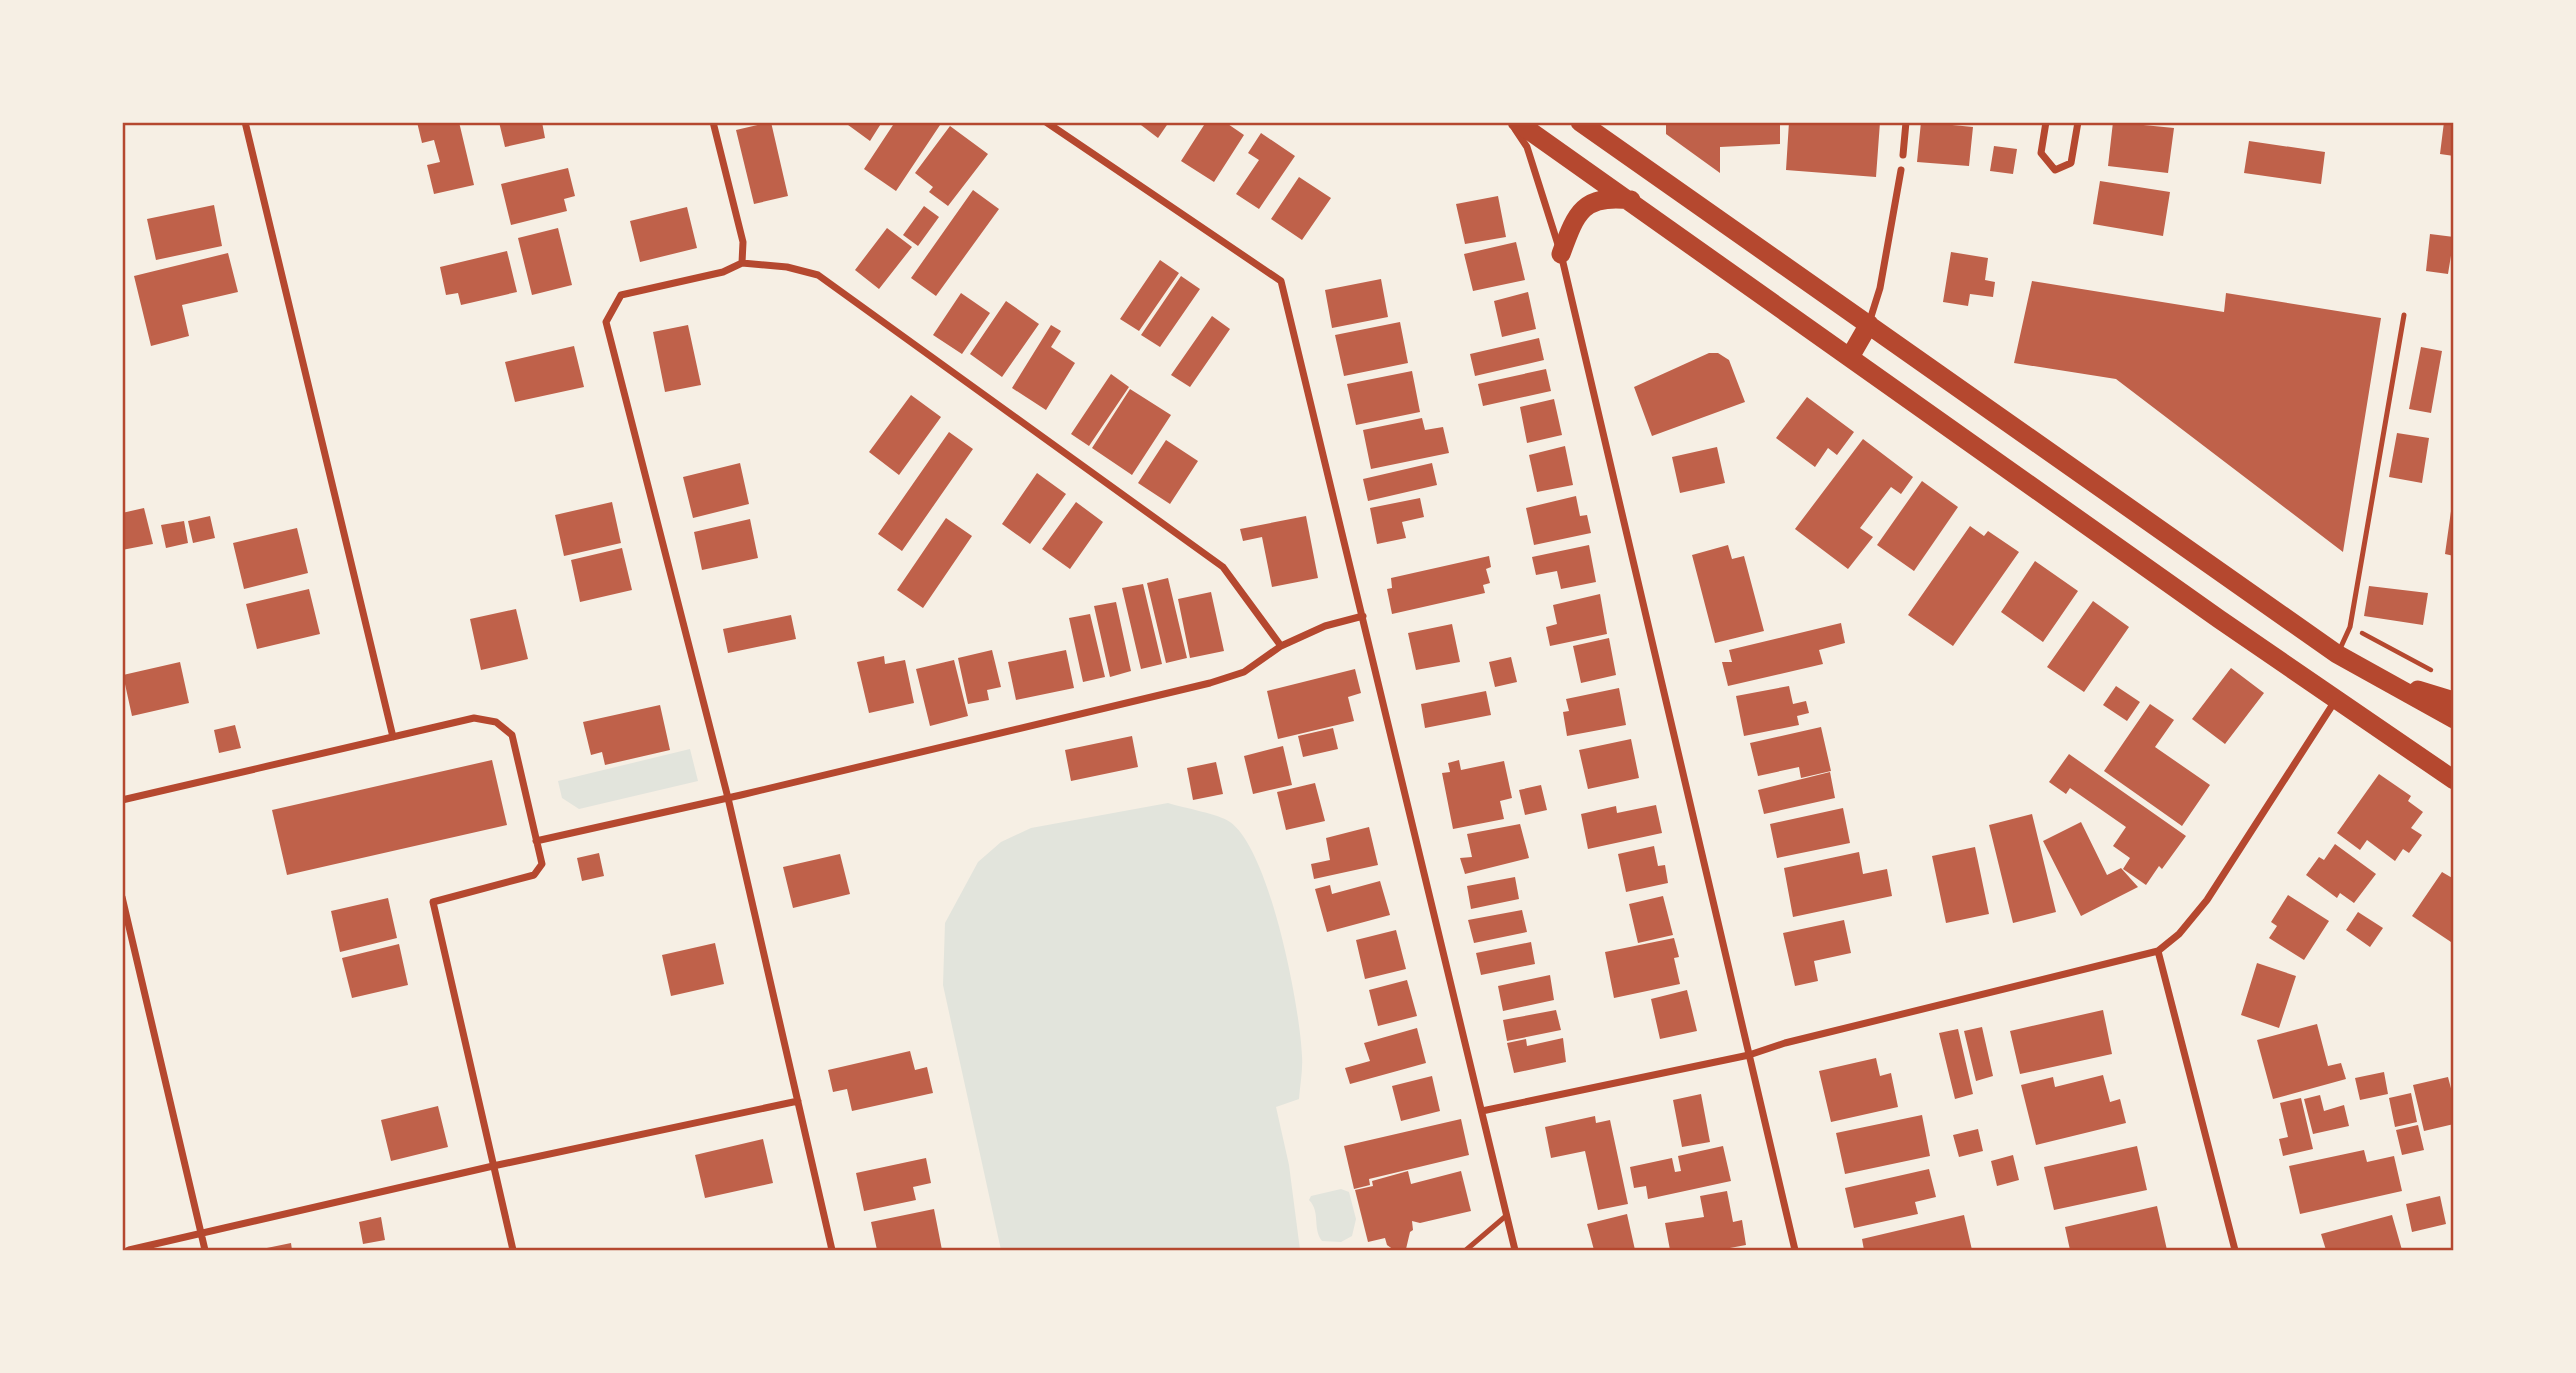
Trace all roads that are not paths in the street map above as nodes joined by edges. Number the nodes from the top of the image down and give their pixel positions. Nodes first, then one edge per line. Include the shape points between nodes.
1 (245, 122) edge
2 (713, 122) edge
3 (1046, 122) edge
4 (1511, 122) edge
5 (1517, 122) edge
6 (1580, 122) edge
7 (1906, 122) edge
8 (2046, 122) edge
9 (2078, 122) edge
10 (1903, 155) dead end
11 (1901, 170) dead end
12 (1632, 200) junction
13 (1561, 254) junction
14 (743, 263) junction
15 (2404, 315) dead end
16 (1869, 324) junction
17 (1850, 356) junction
18 (1363, 616) junction
19 (1281, 646) junction
20 (2337, 654) junction
21 (2374, 676) junction
22 (2336, 701) junction
23 (2454, 701) edge
24 (2454, 719) edge
25 (393, 737) junction
26 (2454, 780) edge
27 (728, 798) junction
28 (122, 800) edge
29 (536, 841) junction
30 (122, 897) edge
31 (2158, 951) junction
32 (1749, 1055) junction
33 (798, 1101) junction
34 (1482, 1111) junction
35 (493, 1166) junction
36 (1507, 1215) junction
37 (201, 1234) junction
38 (129, 1251) edge
39 (205, 1251) edge
40 (513, 1251) edge
41 (832, 1251) edge
42 (1466, 1251) edge
43 (1515, 1251) edge
44 (1795, 1251) edge
45 (2235, 1251) edge

1 - 25 street
2 - 14 street via 743,242
3 - 18 street via 1281,281
4 - 13 street via 1527,147
5 - 12 highway
6 - 16 highway
7 - 10 street
8 - 9 street via 2041,153 2054,170 2071,163
11 - 16 street
12 - 13 highway via 1608,198 1584,206 1573,220
12 - 17 highway
13 - 32 street
14 - 19 street via 818,275 1223,568
14 - 27 street via 723,272 621,295 606,321
15 - 20 lane via 2350,626
16 - 17 highway
16 - 20 highway
17 - 22 highway
18 - 19 street via 1325,626
18 - 34 street
19 - 27 street via 1244,672 1210,682
20 - 21 highway
21 - 23 highway
21 - 24 highway
22 - 26 highway
22 - 31 street via 2207,900
25 - 28 street
25 - 29 street via 474,718 496,722 512,735
27 - 29 street
27 - 33 street
29 - 35 street via 542,864 534,875 433,902
30 - 37 street
31 - 32 street
31 - 45 street
32 - 34 street
32 - 44 street
33 - 35 street
33 - 41 street
34 - 36 street
35 - 37 street
35 - 40 street
36 - 42 lane
36 - 43 street
37 - 38 street
37 - 39 street

